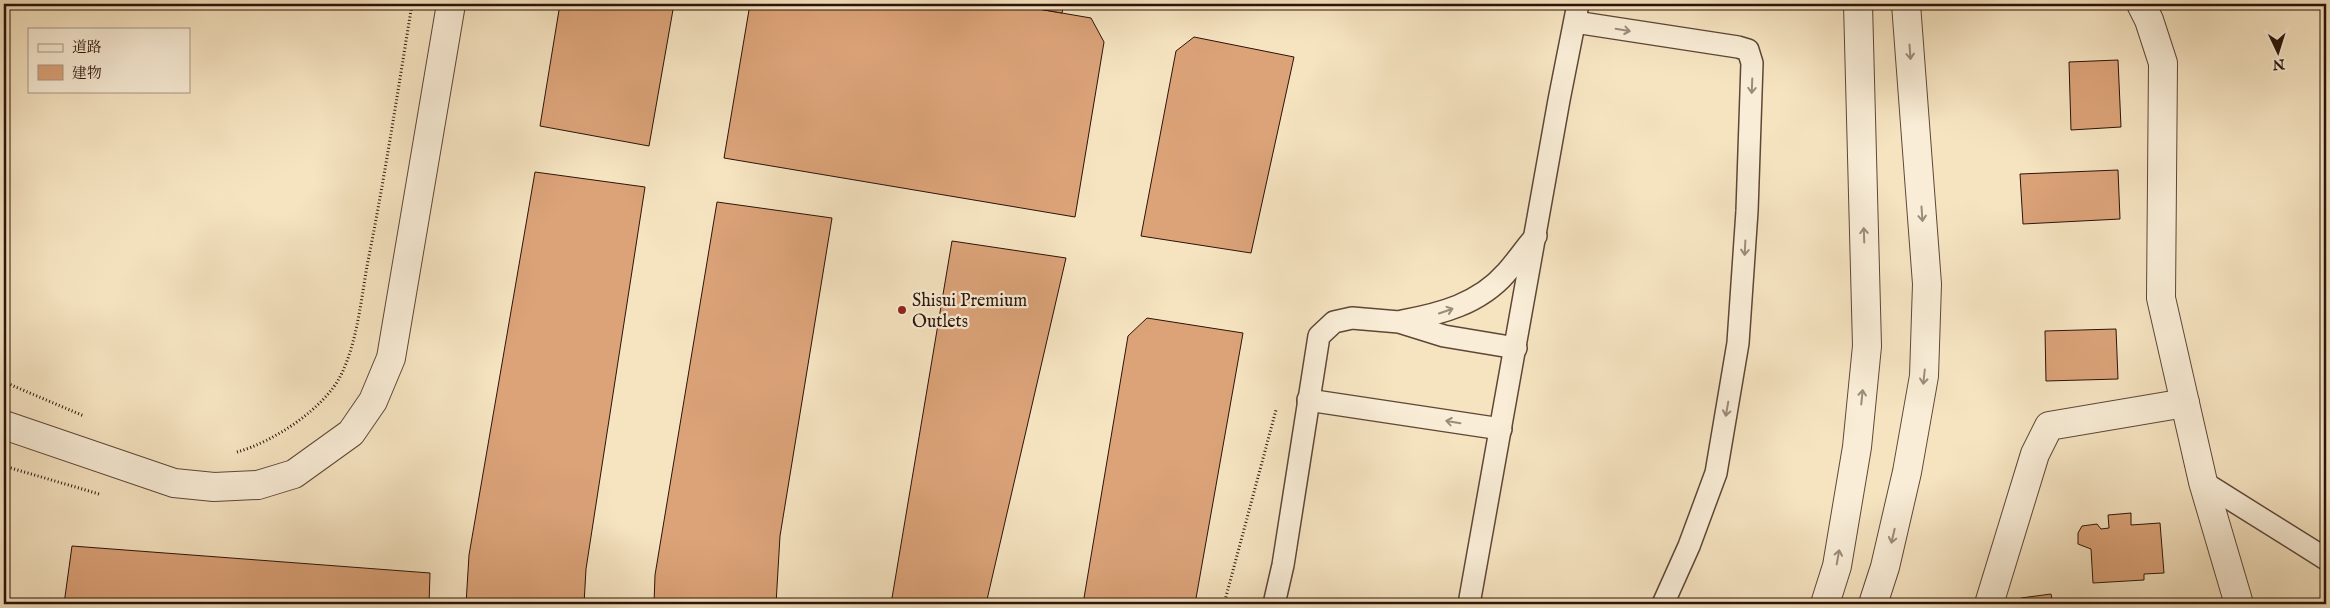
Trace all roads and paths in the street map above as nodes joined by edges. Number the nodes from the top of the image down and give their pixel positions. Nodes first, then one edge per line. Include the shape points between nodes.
1 (412, 4) edge
2 (451, 4) edge
3 (1858, 4) edge
4 (1906, 4) edge
5 (2141, 4) edge
6 (1576, 13) edge
7 (1536, 236) junction
8 (1399, 322) junction
9 (1516, 348) junction
10 (4, 382) edge
11 (1308, 400) junction
12 (2185, 403) junction
13 (1276, 407) dead end
14 (85, 416) dead end
15 (4, 425) edge
16 (1501, 429) junction
17 (230, 454) dead end
18 (4, 466) edge
19 (2203, 482) junction
20 (103, 495) dead end
21 (2326, 559) edge
22 (1224, 604) edge
23 (1274, 604) edge
24 (1469, 604) edge
25 (1663, 604) edge
26 (1825, 604) edge
27 (1873, 604) edge
28 (1989, 604) edge
29 (2239, 604) edge

1 - 17 path via 381,194 354,333 340,376 310,413 284,431 246,450
2 - 15 street via 391,358 374,401 350,433 294,474 258,485 214,487 174,483
26 -> 3 street via 1837,566 1857,446 1867,346
4 -> 27 street via 1928,284 1924,376 1905,481
5 - 12 street via 2163,63 2161,298
6 - 7 lane
6 -> 25 lane via 1738,47 1748,50 1752,63 1738,343 1716,473
8 -> 7 lane via 1435,315 1477,297 1506,274
7 - 9 lane
8 - 9 lane via 1444,336
8 - 11 lane via 1352,318 1334,322 1320,336
9 - 16 lane
10 - 14 path
16 -> 11 lane
11 - 23 lane
12 - 19 street
12 - 28 street via 2049,426 2034,454
13 - 22 path
16 - 24 lane
18 - 20 path
19 - 21 lane
19 - 29 street

